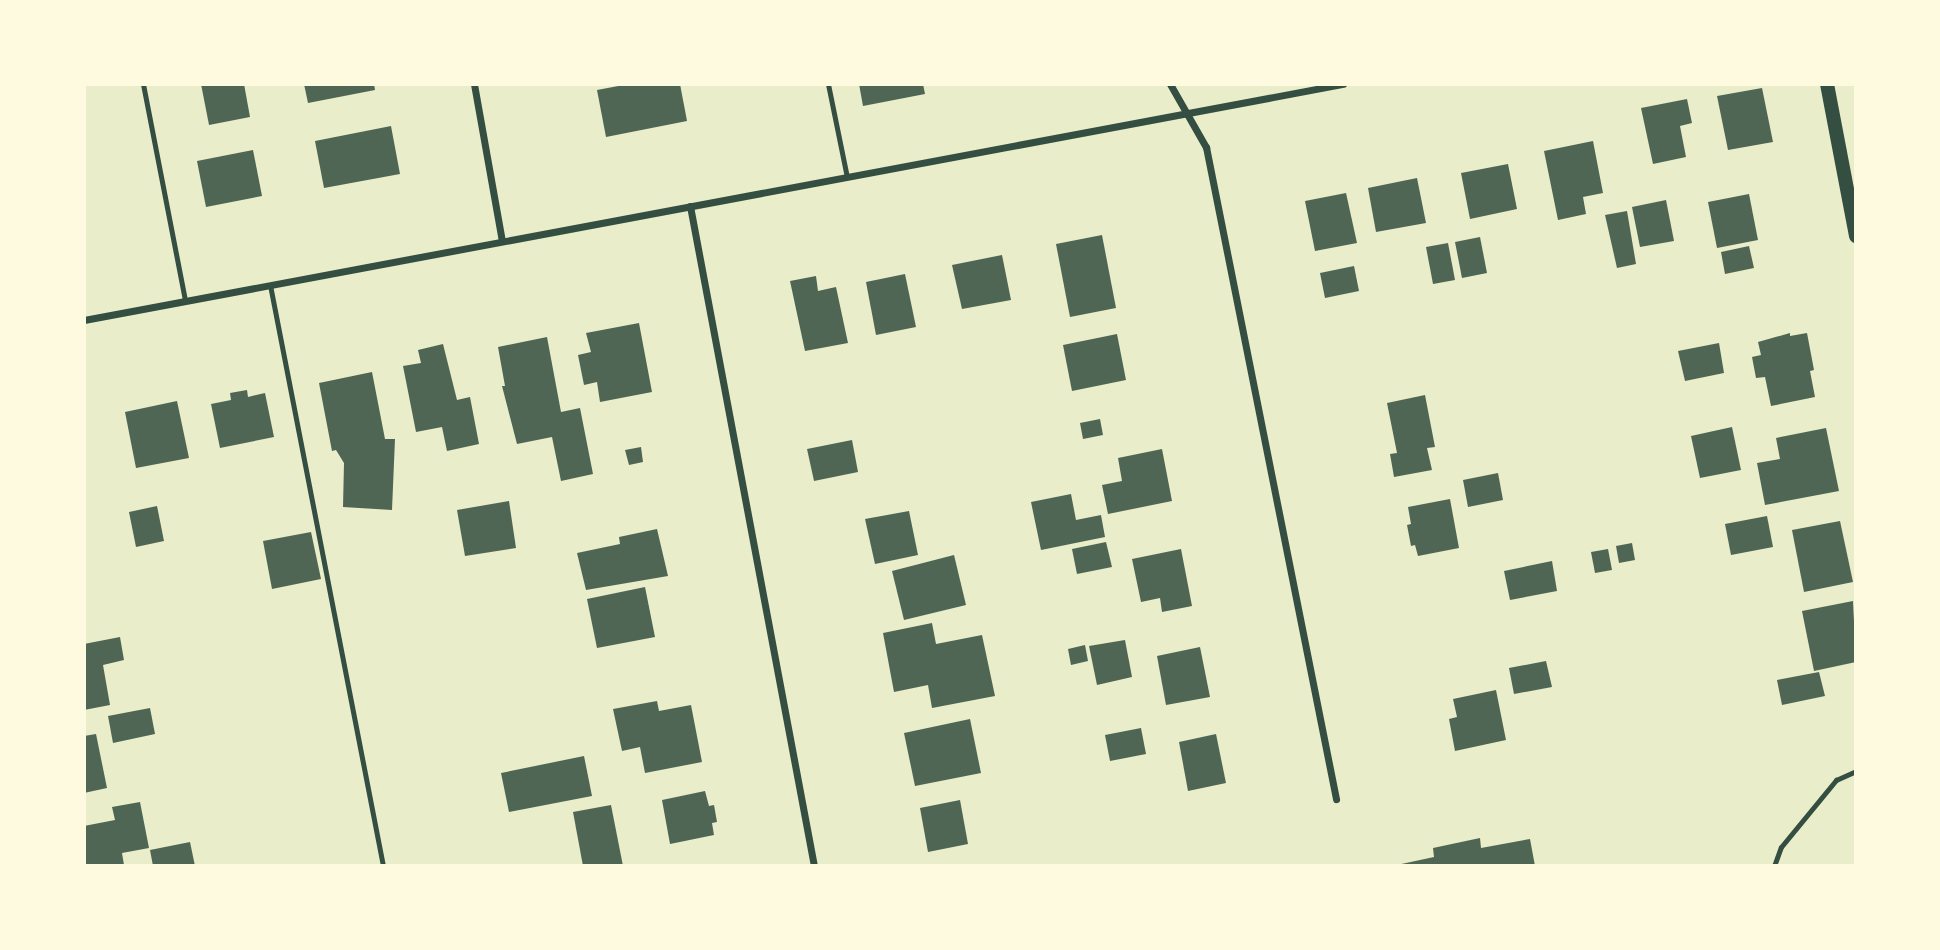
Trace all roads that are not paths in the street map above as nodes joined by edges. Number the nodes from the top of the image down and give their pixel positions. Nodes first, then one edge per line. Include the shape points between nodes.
1 (143, 84) edge
2 (474, 84) edge
3 (828, 84) edge
4 (1170, 84) edge
5 (1343, 84) edge
6 (1827, 84) edge
7 (1187, 113) junction
8 (847, 177) junction
9 (690, 206) junction
10 (1856, 236) edge
11 (502, 241) junction
12 (270, 285) junction
13 (185, 301) junction
14 (84, 320) edge
15 (1856, 771) edge
16 (1336, 799) dead end
17 (383, 866) edge
18 (814, 866) edge
19 (1774, 866) edge

1 - 13 lane
2 - 11 street
3 - 8 lane
4 - 7 street
5 - 7 street
6 - 10 main road
7 - 8 street
7 - 16 street via 1206,147
8 - 9 street
9 - 11 street
9 - 18 street
11 - 12 street
12 - 13 street
12 - 17 lane
13 - 14 street
15 - 19 lane via 1836,780 1781,847

